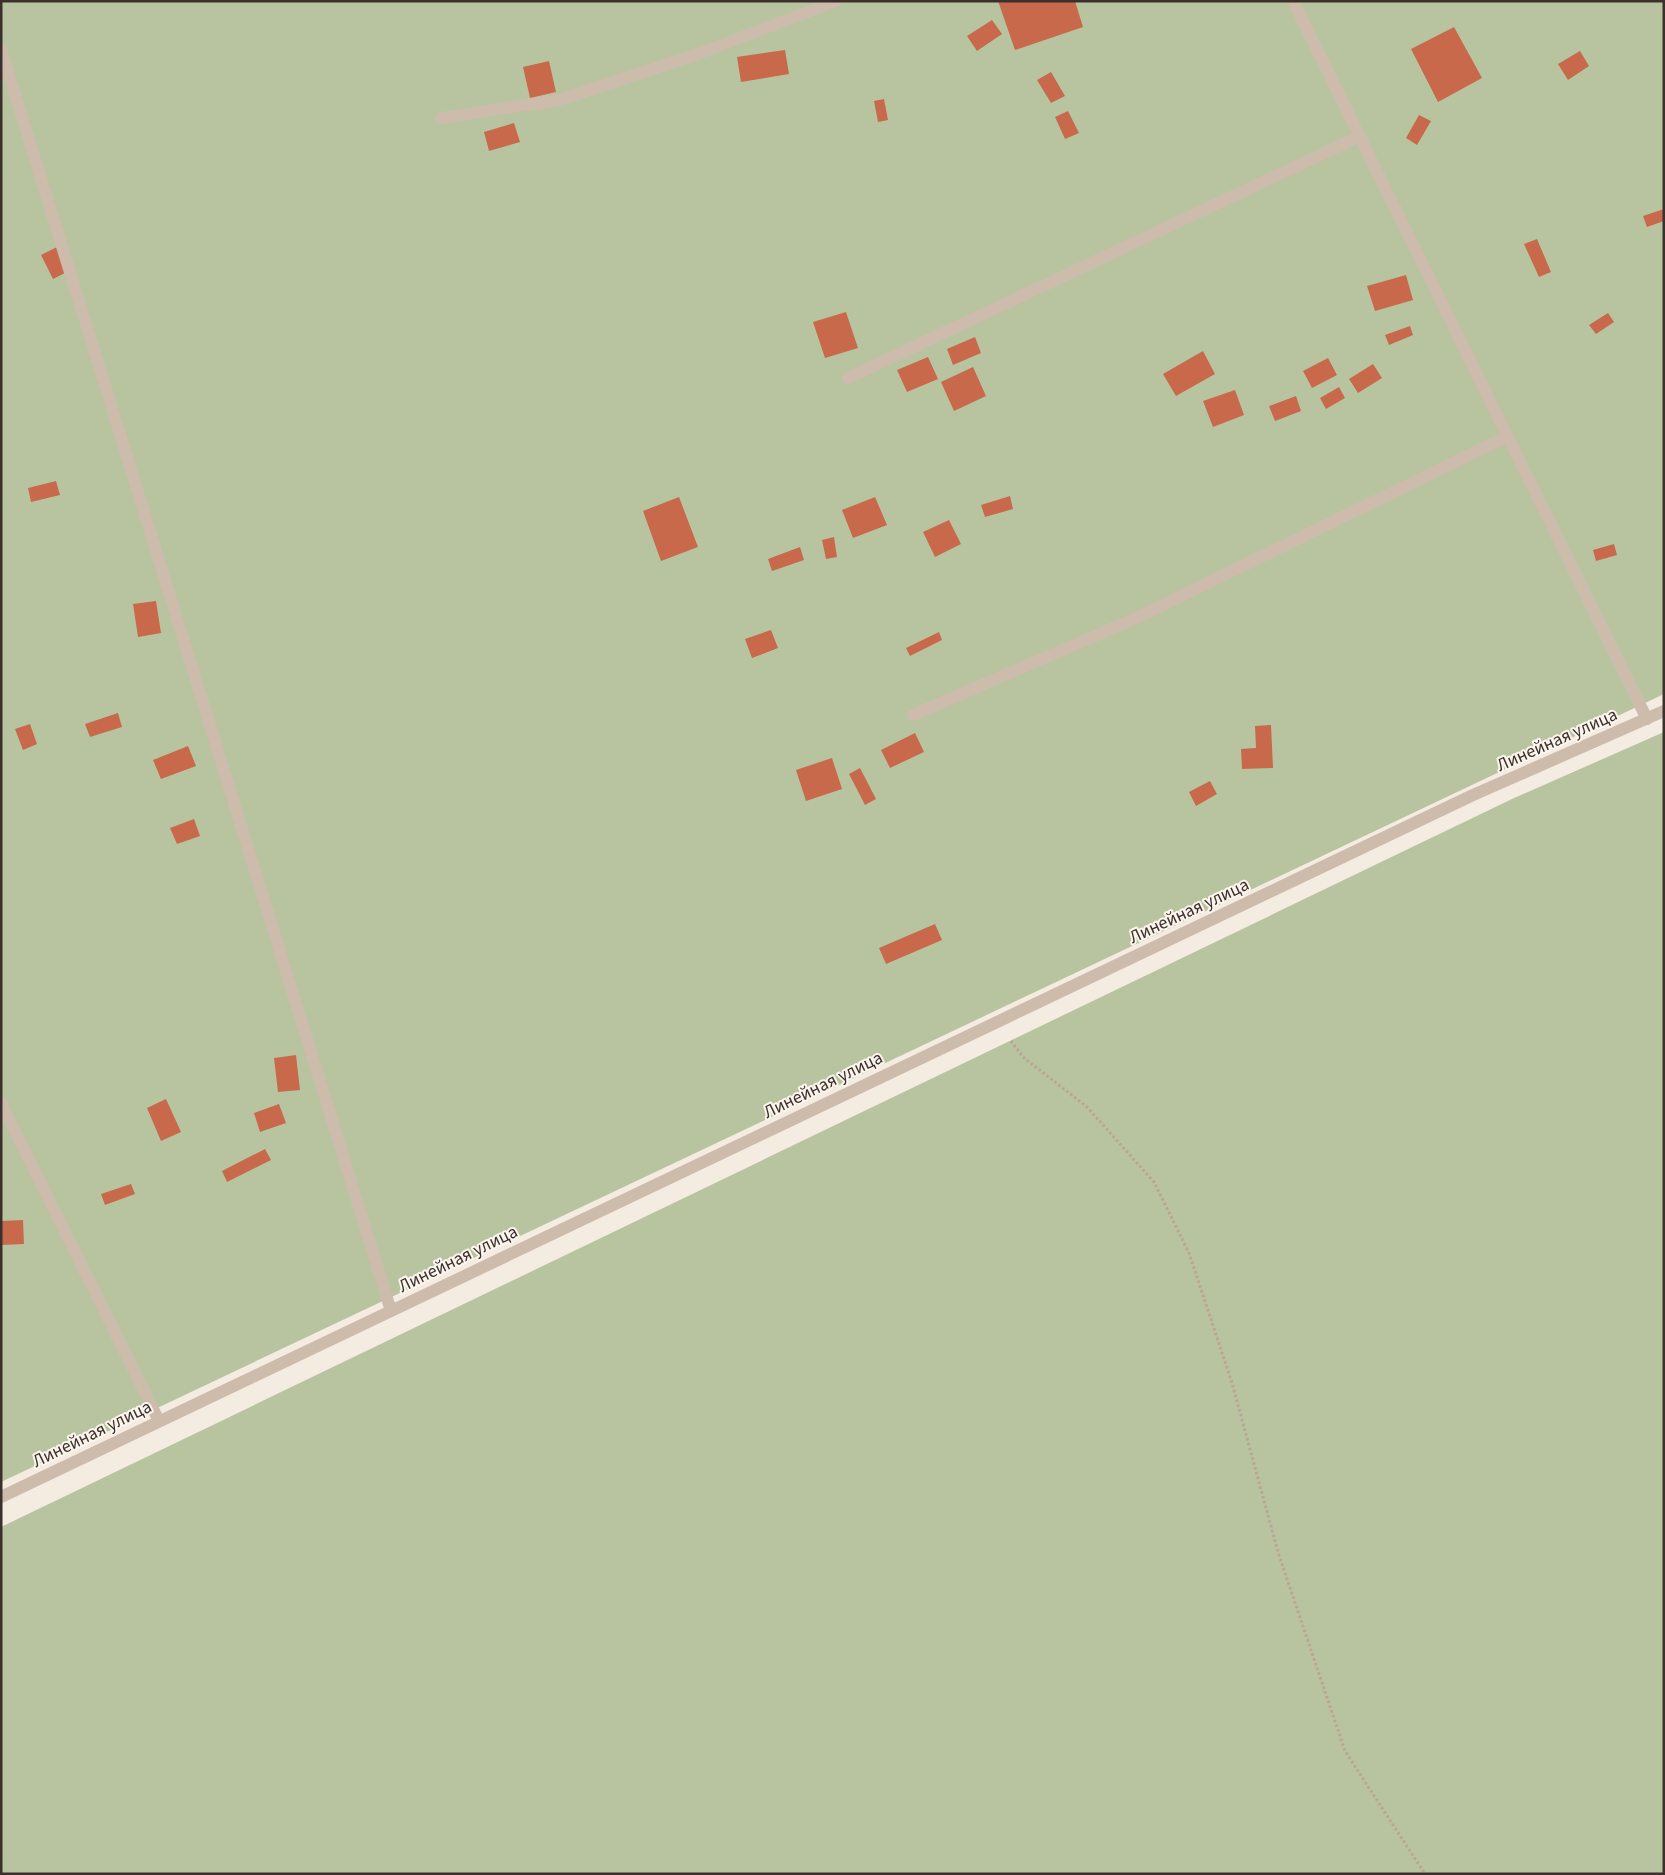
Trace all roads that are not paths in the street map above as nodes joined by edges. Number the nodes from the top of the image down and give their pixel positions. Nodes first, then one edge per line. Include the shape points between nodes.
1 (836, 1) edge
2 (1293, 1) edge
3 (1, 50) edge
4 (441, 118) dead end
5 (1360, 136) junction
6 (848, 378) dead end
7 (1508, 436) junction
8 (1664, 711) edge
9 (914, 714) dead end
10 (1647, 719) junction
11 (1, 1103) edge
12 (391, 1311) junction
13 (159, 1421) junction
14 (1, 1497) edge

1 - 4 street via 559,100
2 - 5 street
3 - 12 street
5 - 6 street
5 - 7 street
7 - 9 street via 1134,619
7 - 10 street
8 - 10 street, Линейная улица
10 - 12 street, Линейная улица via 1473,796
11 - 13 street
12 - 13 street, Линейная улица
13 - 14 street, Линейная улица

